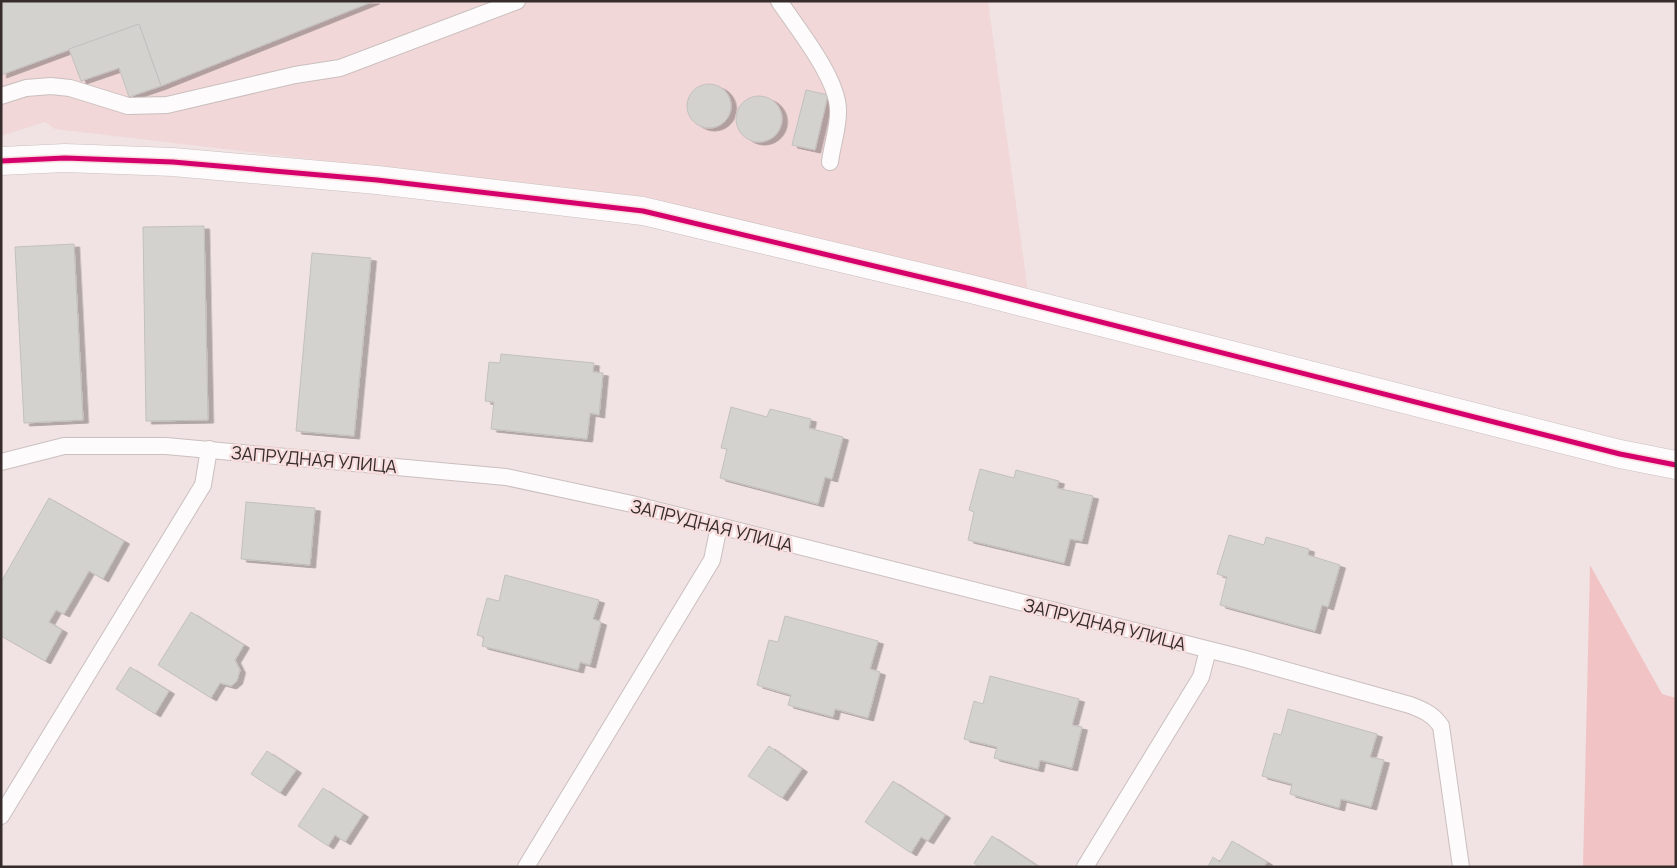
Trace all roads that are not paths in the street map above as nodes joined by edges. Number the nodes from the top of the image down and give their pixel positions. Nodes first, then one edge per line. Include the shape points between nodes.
1 (517, 1) edge
2 (780, 1) edge
3 (1, 96) edge
4 (1, 161) edge
5 (830, 162) dead end
6 (208, 449) junction
7 (1, 462) edge
8 (1676, 465) edge
9 (719, 526) junction
10 (1208, 650) junction
11 (1, 816) edge
12 (526, 867) edge
13 (1085, 867) edge
14 (1461, 867) edge

1 - 3 lane via 340,68 295,75 167,105 128,106 70,88 52,86 26,88
2 - 5 lane via 829,76 836,93 838,110
4 - 8 street via 65,158 173,162 377,180 643,211 971,289 1620,454
6 - 7 lane, ЗАПРУДНАЯ УЛИЦА via 64,446
6 - 9 lane, ЗАПРУДНАЯ УЛИЦА via 506,477
6 - 11 lane via 204,485
9 - 10 lane, ЗАПРУДНАЯ УЛИЦА
9 - 12 lane via 712,560
10 - 13 lane via 1201,676
10 - 14 lane, ЗАПРУДНАЯ УЛИЦА via 1410,705 1425,710 1436,719 1441,726

